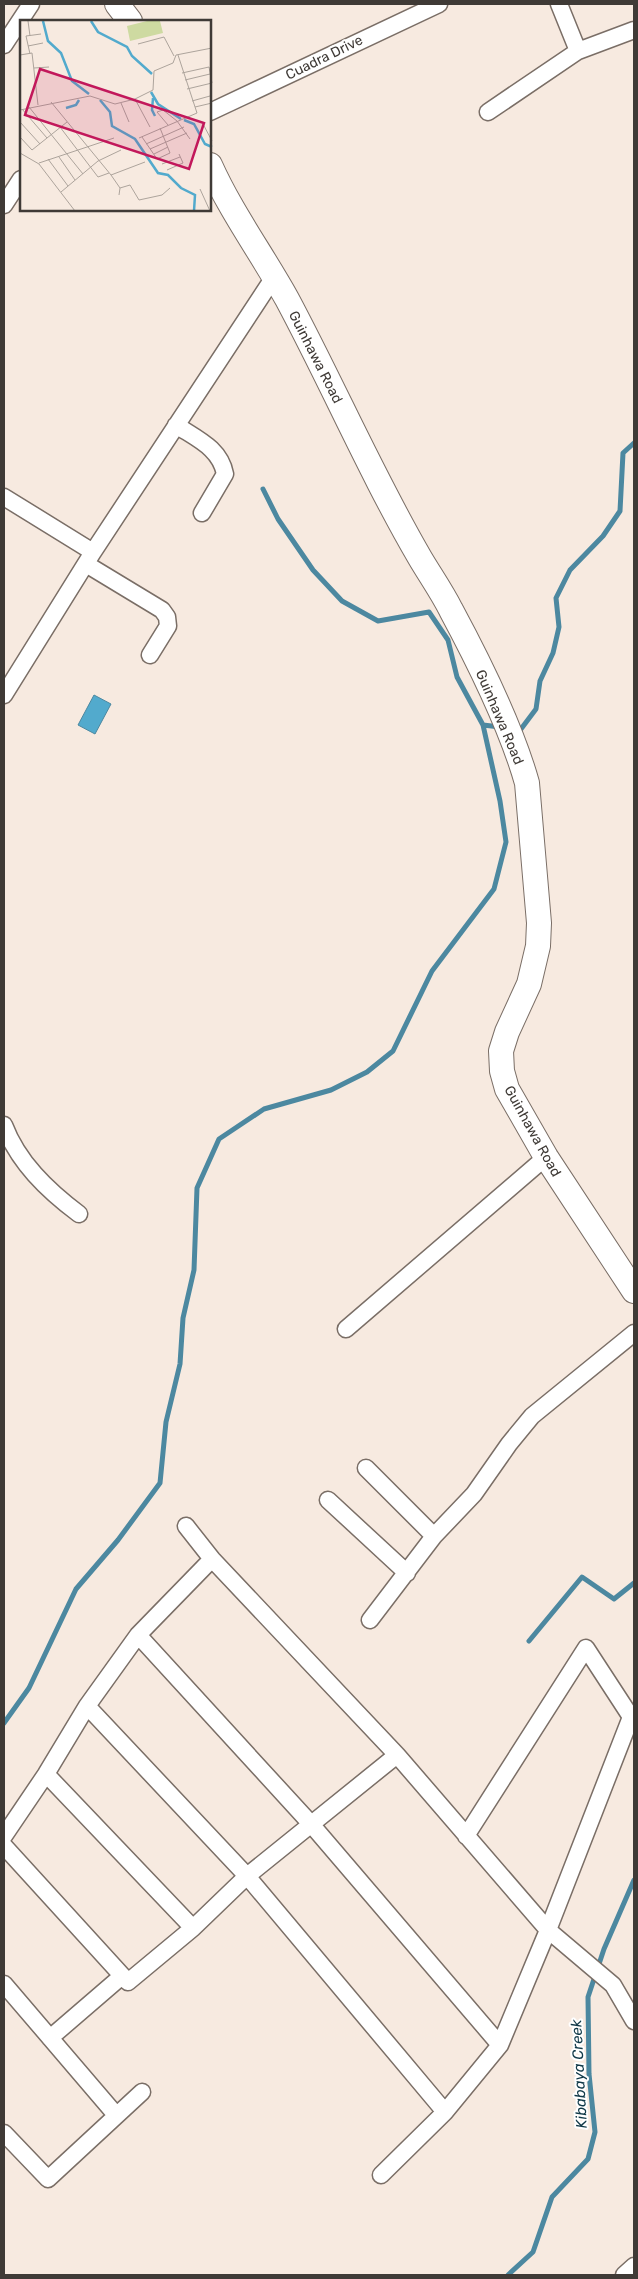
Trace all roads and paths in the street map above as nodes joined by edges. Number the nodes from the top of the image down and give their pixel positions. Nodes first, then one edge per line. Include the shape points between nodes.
1 (31, 4) edge
2 (439, 4) edge
3 (559, 4) edge
4 (20, 20) edge
5 (20, 21) edge
6 (634, 30) edge
7 (4, 45) edge
8 (578, 51) junction
9 (211, 112) edge
10 (488, 112) dead end
11 (211, 167) edge
12 (20, 181) edge
13 (4, 205) edge
14 (274, 277) junction
15 (176, 425) junction
16 (4, 497) edge
17 (202, 513) dead end
18 (89, 558) junction
19 (150, 655) dead end
20 (4, 695) edge
21 (4, 1125) edge
22 (546, 1157) junction
23 (79, 1214) dead end
24 (634, 1291) edge
25 (346, 1329) dead end
26 (634, 1333) edge
27 (366, 1468) dead end
28 (328, 1500) dead end
29 (186, 1526) dead end
30 (434, 1536) junction
31 (212, 1559) junction
32 (407, 1573) junction
33 (370, 1620) dead end
34 (138, 1635) junction
35 (87, 1706) junction
36 (396, 1755) junction
37 (46, 1774) junction
38 (311, 1824) junction
39 (4, 1836) edge
40 (466, 1836) junction
41 (4, 1846) edge
42 (247, 1876) junction
43 (193, 1928) junction
44 (548, 1930) junction
45 (122, 1976) junction
46 (4, 1984) edge
47 (634, 2021) edge
48 (50, 2038) junction
49 (500, 2045) junction
50 (142, 2092) dead end
51 (446, 2112) junction
52 (116, 2115) junction
53 (4, 2133) edge
54 (381, 2175) dead end
55 (634, 2266) edge
56 (624, 2275) edge

1 - 4 street
2 - 9 street, Cuadra Drive
3 - 8 street
5 - 7 street
6 - 8 street
8 - 10 street
11 - 14 street, Guinhawa Road via 224,195
12 - 13 street
14 - 15 street
14 - 22 street, Guinhawa Road via 380,488 451,608 510,736 527,782 539,923 538,946 530,984 506,1032 501,1051 502,1071 507,1089
15 - 17 street via 210,447 223,463 225,474
15 - 18 street
16 - 18 street
18 - 19 street via 162,610 167,617 168,626
18 - 20 street
21 - 23 street via 10,1142 24,1163
22 - 24 street, Guinhawa Road
22 - 25 street
26 - 30 street via 532,1416 474,1494
27 - 30 street
28 - 32 street
29 - 31 street
30 - 32 street
31 - 34 street
31 - 36 street
32 - 33 street
34 - 35 street
34 - 38 street
35 - 37 street
35 - 42 street
36 - 38 street
36 - 40 street
37 - 39 street
37 - 43 street
38 - 42 street
38 - 49 street
40 - 44 street
40 - 44 street via 586,1648 631,1717
41 - 45 street
42 - 43 street
42 - 51 street
43 - 45 street via 128,1982
44 - 47 street via 613,1985
44 - 49 street
45 - 48 street
46 - 48 street
48 - 52 street
49 - 51 street
50 - 52 street
51 - 54 street
52 - 53 street via 48,2179
55 - 56 street

